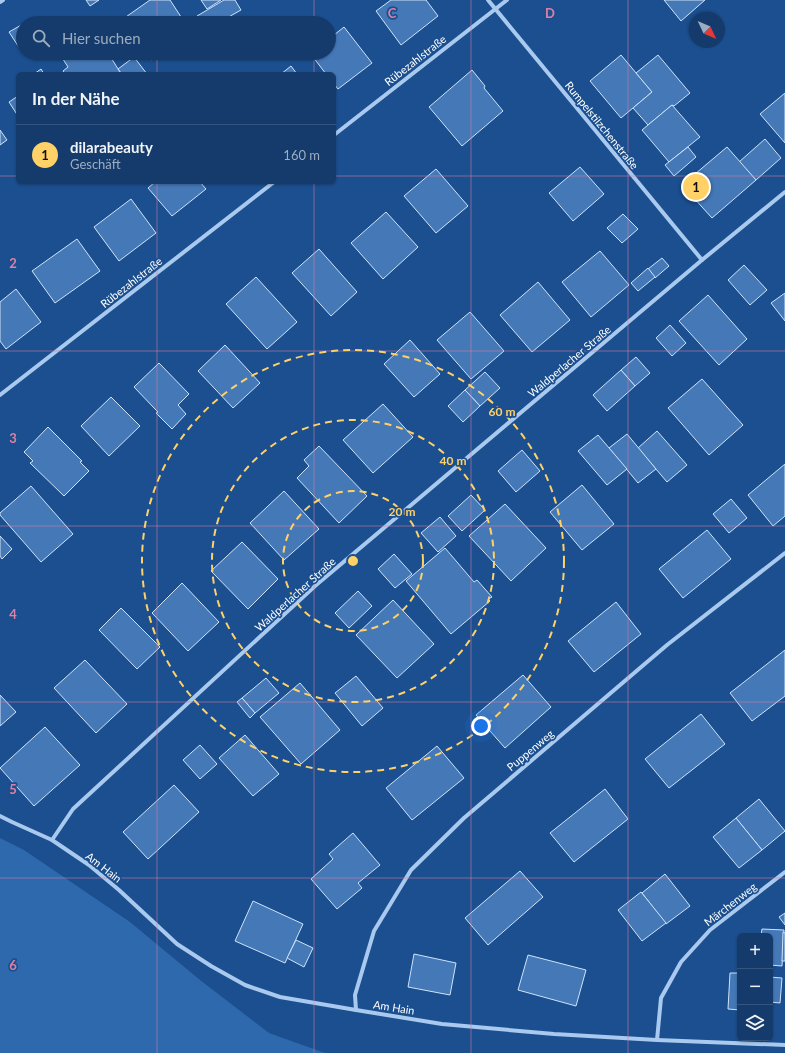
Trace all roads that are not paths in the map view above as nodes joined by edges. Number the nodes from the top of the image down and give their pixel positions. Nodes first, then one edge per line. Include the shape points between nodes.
1 (3, 0) edge
2 (488, 0) edge
3 (507, 0) edge
4 (0, 2) edge
5 (495, 9) junction
6 (336, 133) edge
7 (271, 184) edge
8 (785, 192) edge
9 (702, 260) junction
10 (0, 396) edge
11 (785, 553) edge
12 (0, 816) edge
13 (52, 840) junction
14 (785, 872) edge
15 (356, 1010) junction
16 (657, 1040) junction
17 (785, 1045) edge

1 - 4 street
2 - 5 street, Rumpelstilzchenstraße
3 - 5 street, Rübezahlstraße
5 - 6 street, Rübezahlstraße
5 - 9 street, Rumpelstilzchenstraße
7 - 10 street, Rübezahlstraße
8 - 9 street, Waldperlacher Straße
9 - 13 street, Waldperlacher Straße via 315,586 73,809
11 - 15 street, Puppenweg via 668,645 464,818 411,870 374,931 355,995
12 - 13 street, Am Hain
13 - 15 street, Am Hain via 89,865 177,944 211,966 245,984 280,997
14 - 16 street, Märchenweg via 710,930 681,962 661,998
15 - 16 street, Am Hain via 442,1024
16 - 17 street, Am Hain

